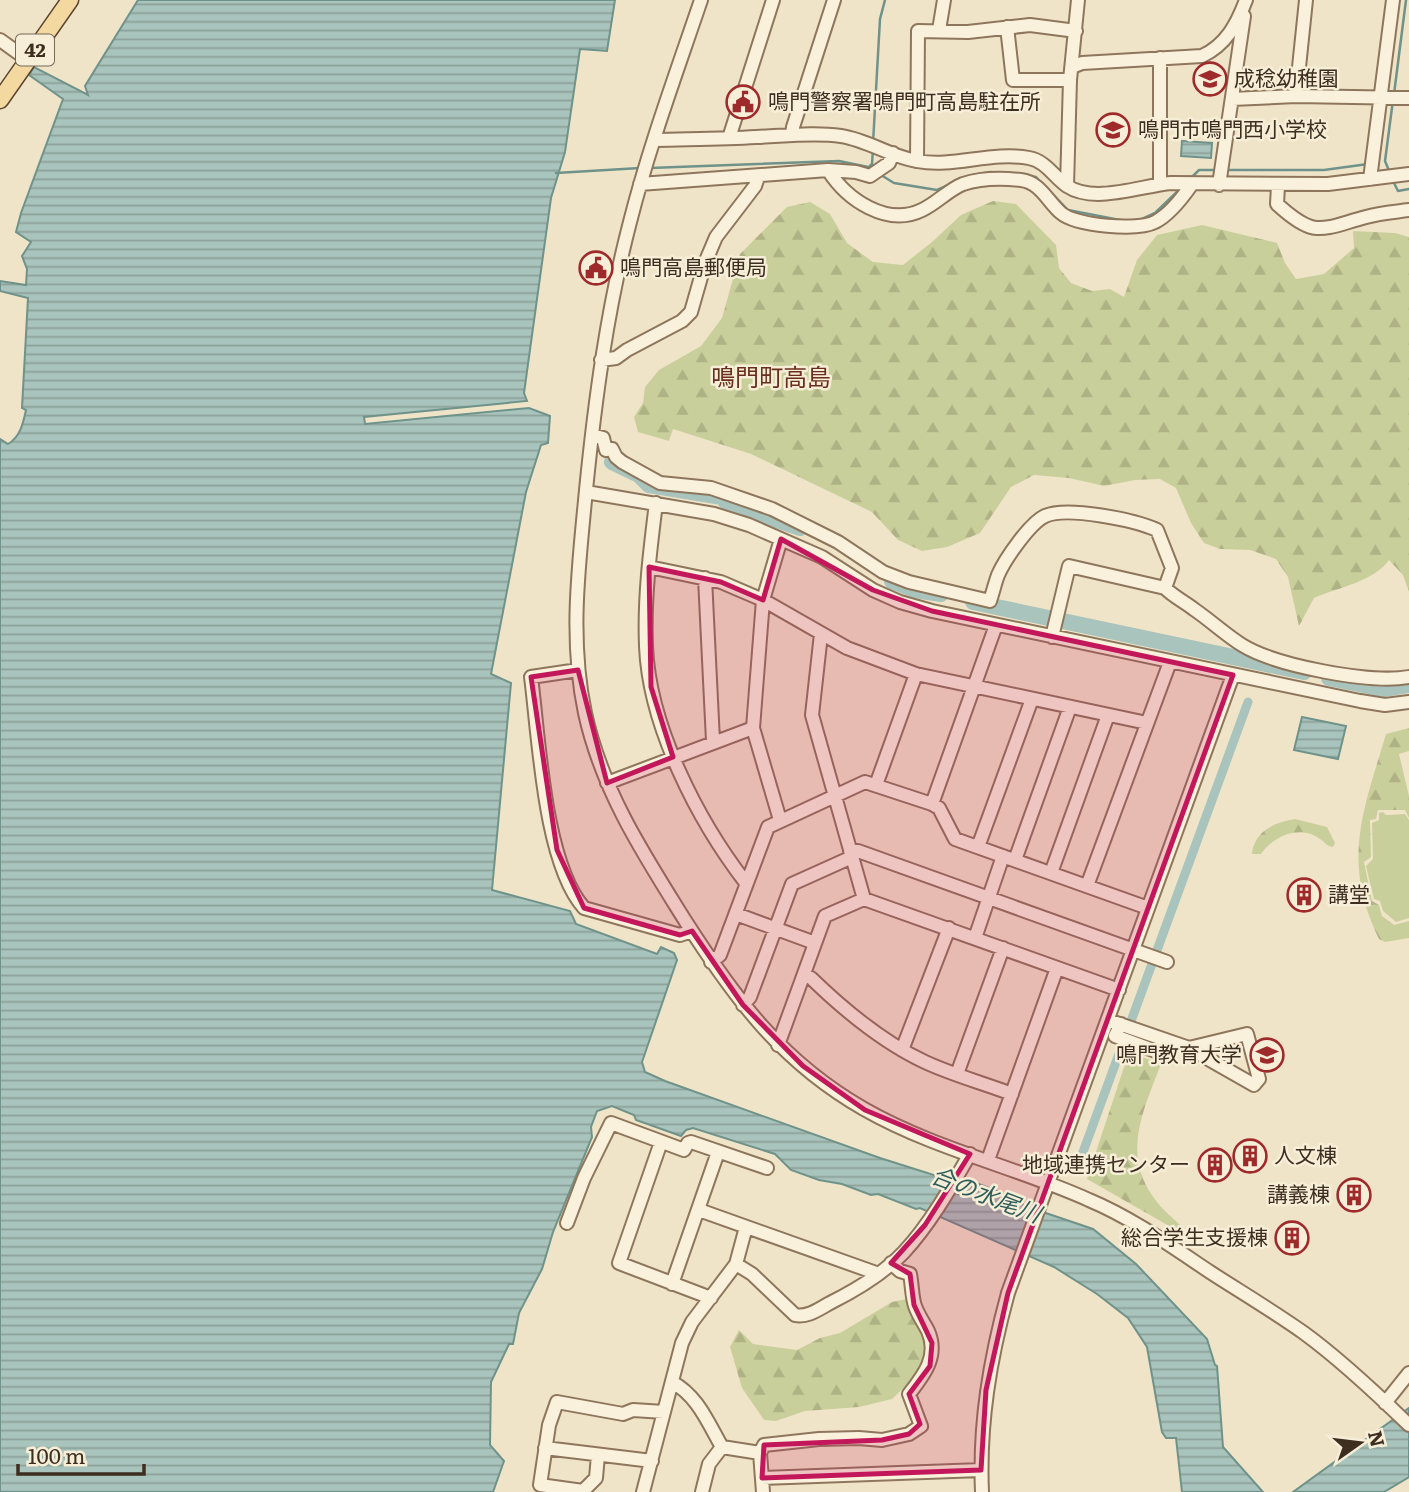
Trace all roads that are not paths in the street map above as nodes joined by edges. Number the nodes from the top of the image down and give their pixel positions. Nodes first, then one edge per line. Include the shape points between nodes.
1 (70, 0) edge
2 (701, 0) edge
3 (773, 0) edge
4 (834, 0) edge
5 (944, 0) edge
6 (1078, 0) edge
7 (1306, 0) edge
8 (1393, 0) edge
9 (1246, 1) edge
10 (1007, 27) junction
11 (939, 30) junction
12 (1076, 31) junction
13 (0, 40) edge
14 (1160, 58) junction
15 (28, 60) junction
16 (1071, 73) junction
17 (1296, 96) junction
18 (1380, 98) junction
19 (1409, 98) edge
20 (1232, 99) junction
21 (0, 100) edge
22 (792, 135) junction
23 (729, 138) junction
24 (654, 140) junction
25 (887, 151) junction
26 (917, 161) junction
27 (828, 170) junction
28 (1409, 174) edge
29 (758, 177) junction
30 (1370, 179) junction
31 (640, 182) junction
32 (1160, 184) junction
33 (1192, 184) junction
34 (1219, 185) junction
35 (1067, 186) junction
36 (1278, 186) junction
37 (1409, 210) edge
38 (601, 360) junction
39 (592, 437) junction
40 (586, 492) junction
41 (656, 503) junction
42 (780, 538) junction
43 (649, 567) junction
44 (705, 578) junction
45 (1166, 587) junction
46 (764, 600) junction
47 (996, 625) junction
48 (1054, 625) junction
49 (821, 634) junction
50 (1170, 662) junction
51 (578, 670) junction
52 (916, 674) junction
53 (1233, 675) junction
54 (1409, 677) edge
55 (975, 687) junction
56 (1032, 699) junction
57 (1409, 702) edge
58 (1070, 707) junction
59 (1108, 715) junction
60 (1147, 723) junction
61 (753, 728) junction
62 (713, 741) junction
63 (673, 757) junction
64 (607, 783) junction
65 (876, 785) junction
66 (834, 795) junction
67 (932, 804) junction
68 (780, 820) junction
69 (978, 847) junction
70 (851, 854) junction
71 (1009, 858) junction
72 (1051, 873) junction
73 (746, 883) junction
74 (1087, 886) junction
75 (988, 897) junction
76 (863, 899) junction
77 (1148, 908) junction
78 (736, 914) junction
79 (948, 928) junction
80 (776, 929) junction
81 (692, 931) junction
82 (975, 938) junction
83 (815, 943) junction
84 (1003, 948) junction
85 (1139, 951) junction
86 (1164, 961) dead end
87 (711, 962) junction
88 (1057, 968) junction
89 (804, 975) junction
90 (1119, 990) junction
91 (743, 1005) junction
92 (1108, 1020) junction
93 (1126, 1032) junction
94 (778, 1045) junction
95 (1189, 1048) junction
96 (902, 1049) junction
97 (1169, 1056) dead end
98 (957, 1074) junction
99 (1012, 1094) junction
100 (661, 1142) junction
101 (718, 1152) junction
102 (970, 1154) junction
103 (988, 1160) junction
104 (767, 1168) dead end
105 (1048, 1182) junction
106 (699, 1210) junction
107 (567, 1223) dead end
108 (747, 1227) junction
109 (736, 1264) junction
110 (891, 1264) junction
111 (876, 1273) junction
112 (673, 1284) junction
113 (711, 1298) junction
114 (1409, 1373) edge
115 (672, 1382) junction
116 (1385, 1403) junction
117 (664, 1412) junction
118 (1409, 1425) edge
119 (722, 1447) junction
120 (545, 1448) junction
121 (760, 1453) junction
122 (598, 1455) junction
123 (652, 1461) junction
124 (981, 1470) junction
125 (762, 1478) junction
126 (643, 1492) edge
127 (702, 1492) edge
128 (763, 1492) edge
129 (982, 1492) edge

1 - 15 main road, 42
2 - 24 street
3 - 23 street
4 - 22 street
5 - 11 street
6 - 12 street
7 - 17 street
8 - 18 street
9 - 14 street via 1229,35 1210,52
9 - 20 street
10 - 11 street
10 - 12 street
10 - 16 street via 1013,80
11 - 26 street via 918,30
12 - 16 street
13 - 15 street
14 - 16 street via 1082,63
14 - 32 street
15 - 21 main road, 42
16 - 35 street
17 - 18 street
17 - 20 street
18 - 19 street
18 - 30 street
20 - 34 street
22 - 23 street
22 - 25 street via 824,134
23 - 24 street
24 - 31 street
25 - 26 street
25 - 27 street via 889,163 873,175
26 - 35 street via 1031,158
27 - 29 street
27 - 33 street via 853,196 882,215 905,217 955,187 981,179 1024,180 1033,183 1068,218 1128,227 1158,221
28 - 30 street
29 - 31 street
29 - 38 street via 716,237 691,312 616,358
30 - 36 street
31 - 38 street
32 - 33 street
32 - 35 street via 1098,195
33 - 34 street
34 - 36 street
36 - 37 street via 1277,204 1306,227 1334,228 1368,216
38 - 39 street
39 - 40 street
39 - 45 street via 603,438 606,450 612,449 622,462 660,482 711,488 772,509 909,582 990,601 998,574 1028,531 1049,514 1064,514 1130,520 1157,530 1172,568
40 - 41 street
40 - 51 street via 576,580
41 - 42 street via 714,514
41 - 43 street
42 - 46 street
42 - 47 street via 900,602
43 - 44 street
43 - 63 street via 648,661 659,718
44 - 46 street
44 - 62 street
45 - 48 street via 1069,566
45 - 54 street via 1243,646 1267,656 1377,679
46 - 49 street
46 - 61 street
47 - 48 street
47 - 55 street
48 - 50 street
49 - 52 street
49 - 66 street via 812,715
50 - 53 street
50 - 60 street
51 - 64 street via 585,714
51 - 81 street via 531,677 550,823 566,880 584,908 680,935
52 - 55 street
52 - 65 street
53 - 57 street via 1385,705
53 - 77 street
55 - 56 street
55 - 67 street
56 - 58 street
56 - 69 street
58 - 59 street
58 - 71 street
59 - 60 street
59 - 72 street
60 - 74 street
61 - 62 street
61 - 68 street
62 - 63 street
63 - 64 street
63 - 73 street
64 - 81 street via 625,823
65 - 66 street via 865,782
65 - 67 street
66 - 68 street
66 - 70 street
67 - 69 street via 939,808 955,839
68 - 73 street via 768,827
69 - 71 street
70 - 75 street
70 - 76 street
70 - 80 street via 792,884
71 - 72 street
71 - 75 street
72 - 74 street
73 - 78 street
74 - 77 street
75 - 82 street
75 - 85 street
76 - 79 street
76 - 83 street via 825,916
77 - 85 street
78 - 80 street
78 - 87 street via 720,955
79 - 82 street
79 - 96 street
80 - 83 street
80 - 91 street
81 - 87 street
82 - 84 street
83 - 89 street
84 - 88 street
84 - 98 street
85 - 86 street
85 - 90 street
87 - 91 street
88 - 90 street
88 - 99 street
89 - 94 street
89 - 96 street via 853,1017
90 - 92 street
91 - 94 street
92 - 93 street
92 - 105 street
93 - 95 street
93 - 97 street
94 - 102 street via 865,1110
95 - 95 street via 1247,1034 1259,1079 1254,1085
96 - 98 street
98 - 99 street
99 - 103 street
100 - 101 street via 684,1150 691,1142
100 - 107 street via 611,1123
100 - 112 street via 619,1263
101 - 104 street
101 - 106 street
102 - 103 street
102 - 110 street via 931,1216
103 - 105 street
105 - 116 street via 1141,1228 1305,1334
105 - 124 street via 1020,1254 993,1346
106 - 108 street
106 - 112 street
108 - 109 street
108 - 111 street
109 - 111 street via 801,1316 852,1292
109 - 113 street
110 - 111 street
110 - 121 street via 910,1274 914,1305 932,1343 930,1366 909,1394 921,1426 882,1440 819,1438 764,1445
112 - 113 street
113 - 115 street via 682,1343
114 - 116 street
115 - 117 street
115 - 119 street via 700,1406
116 - 118 street
117 - 120 street via 633,1409 622,1414 557,1402
117 - 123 street
119 - 121 street
119 - 127 street via 709,1464
120 - 122 street
120 - 122 street via 540,1485 583,1491 596,1478
121 - 125 street
122 - 123 street
123 - 126 street
124 - 125 street
124 - 129 street
125 - 128 street

